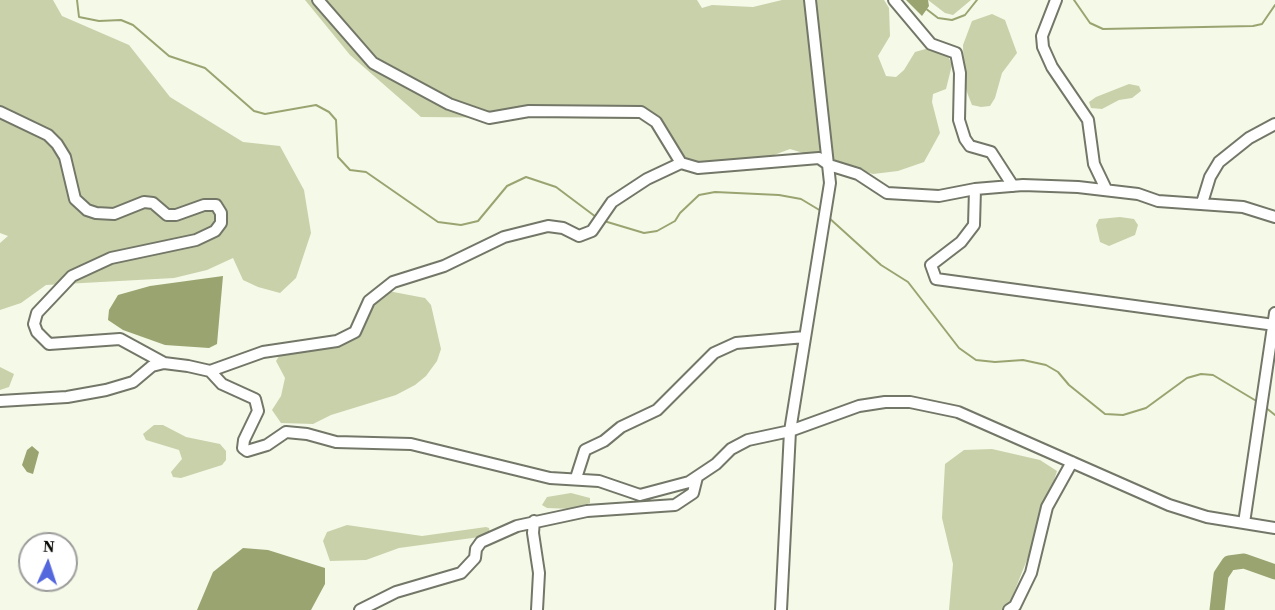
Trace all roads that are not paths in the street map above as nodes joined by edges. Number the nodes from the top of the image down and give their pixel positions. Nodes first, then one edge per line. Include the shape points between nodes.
1 (318, 0) edge
2 (810, 0) edge
3 (894, 0) edge
4 (1056, 0) edge
5 (0, 112) edge
6 (1275, 124) edge
7 (681, 164) junction
8 (829, 165) junction
9 (1012, 186) junction
10 (975, 189) junction
11 (1106, 189) junction
12 (1203, 203) junction
13 (1275, 217) edge
14 (1275, 313) edge
15 (1274, 325) edge
16 (805, 337) junction
17 (164, 363) junction
18 (210, 371) junction
19 (0, 400) edge
20 (790, 431) junction
21 (1072, 462) junction
22 (696, 477) junction
23 (576, 478) junction
24 (534, 520) junction
25 (1244, 523) junction
26 (1275, 528) edge
27 (360, 610) edge
28 (537, 610) edge
29 (782, 610) edge
30 (1009, 610) edge

1 - 7 street via 373,63 449,104 489,118 529,111 641,112 656,122
2 - 8 street
3 - 9 street via 931,44 956,53 960,72 959,120 965,139 970,146 991,152
4 - 11 street via 1042,36 1043,47 1088,120 1094,164
5 - 17 street via 48,135 57,144 65,157 75,199 87,210 114,213 144,202 153,203 167,215 176,215 216,205 221,223 215,231 196,240 111,258 72,276 37,313 34,324 49,345 120,339
6 - 12 street via 1249,138 1219,162
7 - 8 street via 698,168 819,158
7 - 18 street via 647,179 612,202 592,231 579,236 548,226 504,237 444,266 393,282 369,301 356,332 337,341 262,352
8 - 10 street via 858,174 887,193 939,196
8 - 16 street via 828,207
9 - 10 street
9 - 11 street
10 - 15 street via 974,225 961,242 931,265 936,279
11 - 12 street via 1158,201
12 - 13 street via 1244,207
14 - 15 street
15 - 25 street
16 - 20 street
16 - 23 street via 736,343 714,353 657,410 585,450
17 - 18 street
17 - 19 street via 152,366 133,382 106,390 67,397
18 - 23 street via 222,384 255,399 258,405 244,440 247,452 286,432 336,442 411,444 550,478
20 - 21 street via 859,405 909,402 958,412
20 - 22 street via 748,440
20 - 29 street
21 - 25 street via 1169,506
21 - 30 street via 1047,507 1031,573 1015,606
22 - 23 street via 640,495 610,483
22 - 24 street via 693,494 675,505 587,511
24 - 27 street via 481,542 475,558 461,573 396,592
24 - 28 street via 539,573
25 - 26 street

